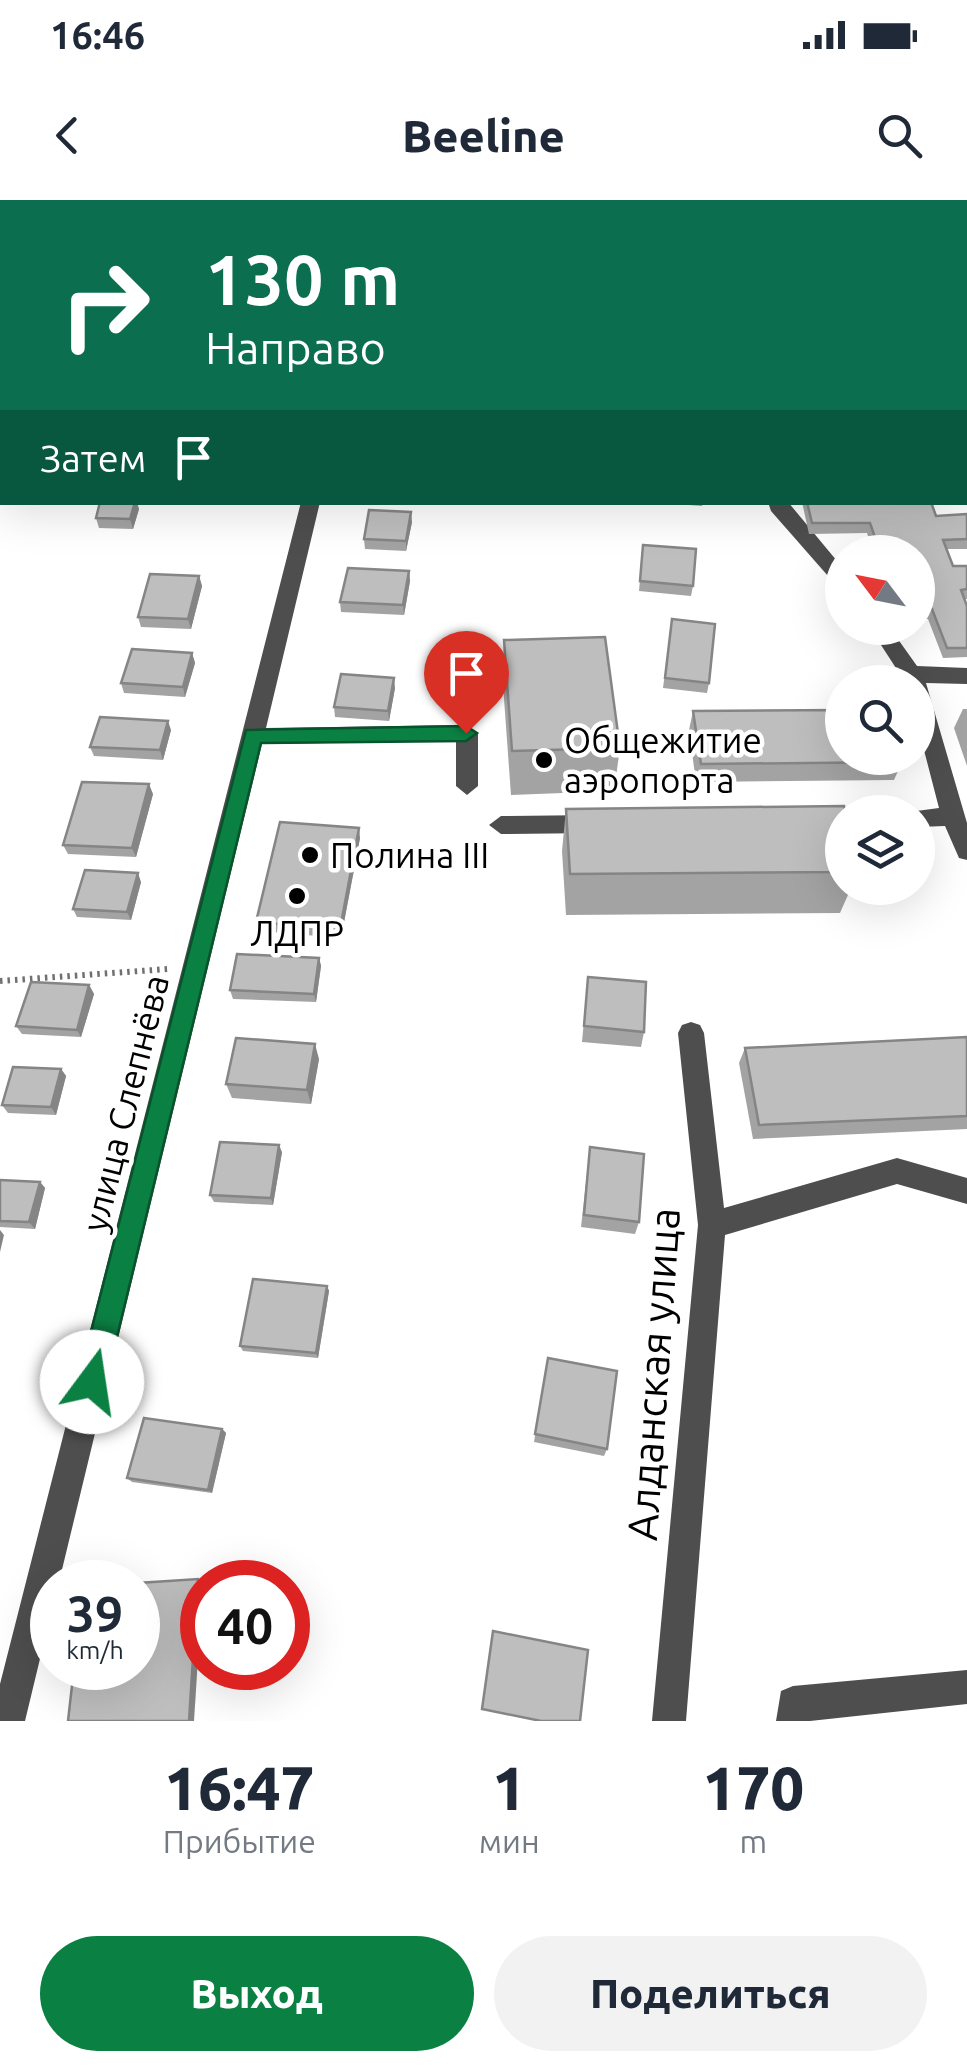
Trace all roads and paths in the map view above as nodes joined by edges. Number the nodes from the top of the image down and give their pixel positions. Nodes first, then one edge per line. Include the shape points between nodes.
1 (310, 505) edge
2 (778, 505) edge
3 (825, 560) edge
4 (967, 676) edge
5 (935, 679) edge
6 (253, 736) junction
7 (935, 751) edge
8 (467, 786) dead end
9 (953, 817) junction
10 (935, 818) edge
11 (615, 823) edge
12 (501, 825) dead end
13 (967, 852) edge
14 (194, 967) junction
15 (0, 982) edge
16 (691, 1033) dead end
17 (967, 1191) edge
18 (712, 1225) junction
19 (967, 1687) edge
20 (8, 1721) edge
21 (669, 1721) edge
22 (793, 1721) edge

1 - 6 street, улица Слепнёва
2 - 3 street
4 - 5 street
6 - 8 street via 466,733
6 - 14 street, улица Слепнёва
7 - 9 street
9 - 10 street
9 - 13 street
11 - 12 street
14 - 15 path
14 - 20 street, улица Слепнёва
16 - 18 street, Алданская улица
17 - 18 street via 897,1171
18 - 21 street, Алданская улица
19 - 22 street via 793,1703

